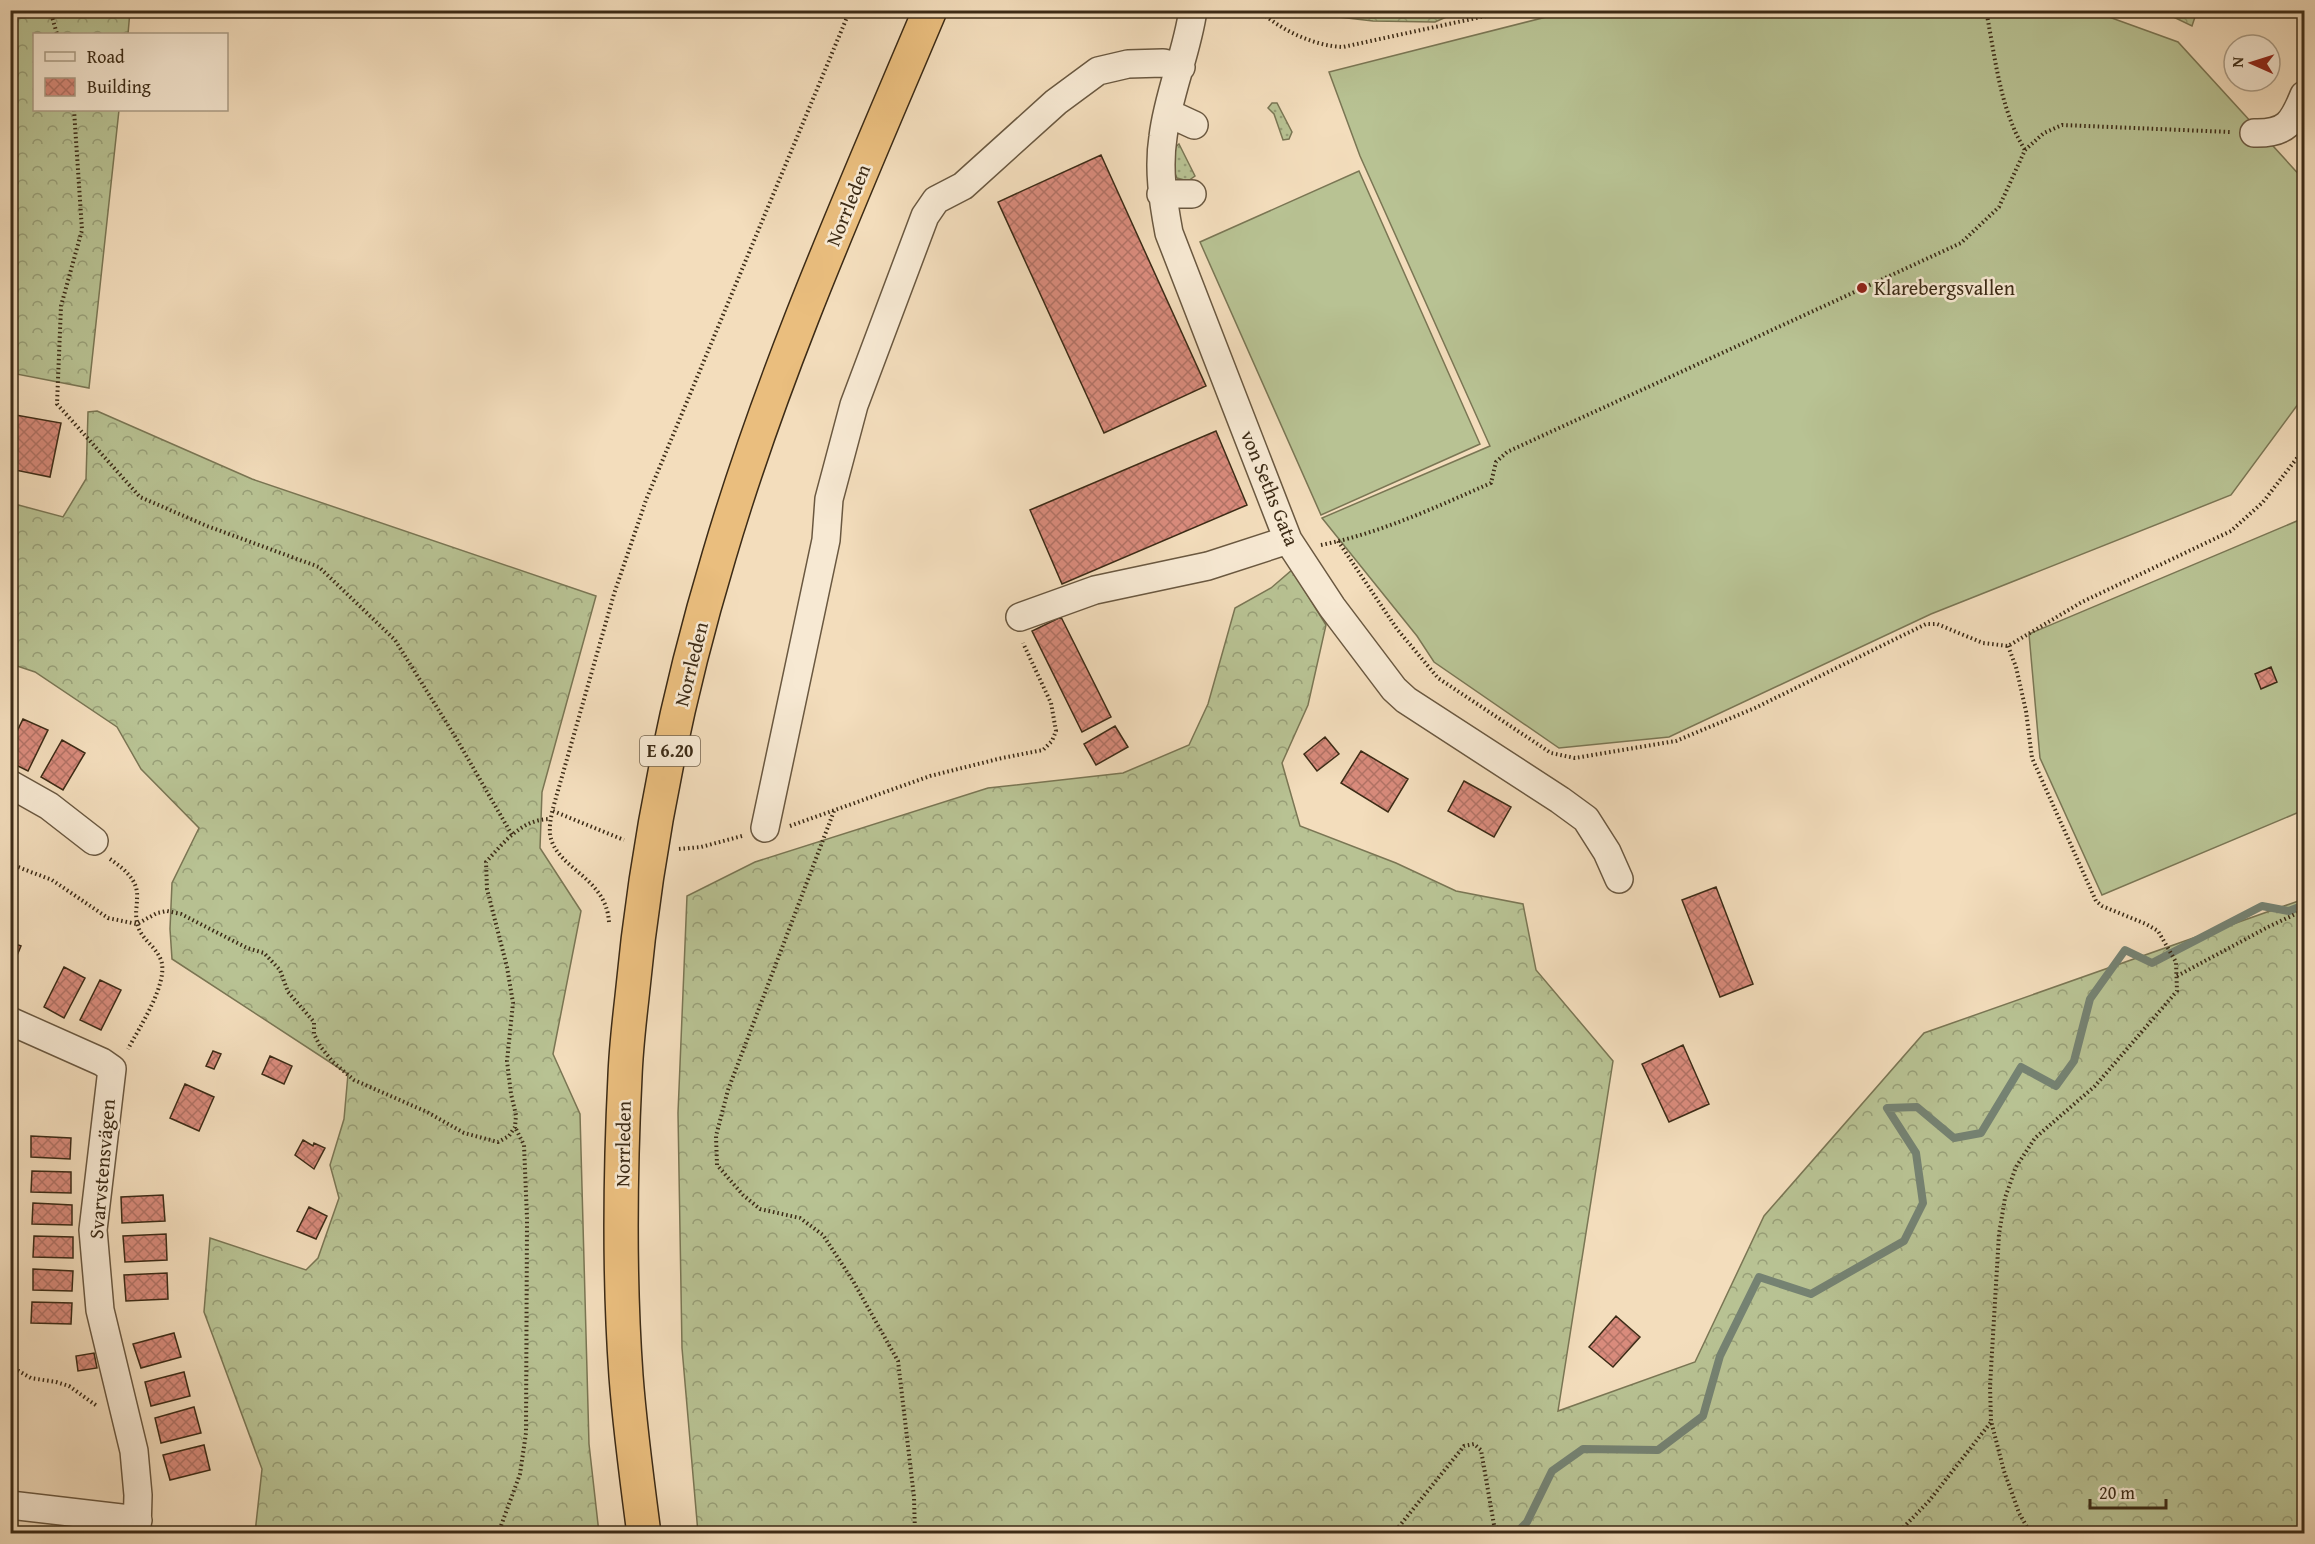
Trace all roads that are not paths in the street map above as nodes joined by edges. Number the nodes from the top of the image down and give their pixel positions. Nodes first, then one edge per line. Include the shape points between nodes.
1 (930, 10) edge
2 (1193, 10) edge
3 (1181, 67) junction
4 (2304, 95) edge
5 (1168, 113) junction
6 (1194, 125) dead end
7 (2254, 133) road end
8 (1161, 194) junction
9 (1192, 194) dead end
10 (1291, 545) junction
11 (1020, 617) road end
12 (10, 783) edge
13 (765, 828) road end
14 (94, 841) road end
15 (1619, 879) dead end
16 (10, 1020) edge
17 (10, 1505) edge
18 (137, 1527) edge
19 (644, 1533) edge

1 - 19 highway, Norrleden / E 6.20 via 862,170 756,441 718,557 663,784 636,948 625,1072 621,1233 626,1374
2 - 3 street, von Seths Gata
3 - 5 street, von Seths Gata
3 - 13 street via 1128,64 1098,71 1056,102 963,186 936,200 925,216 854,405 836,470 826,540
4 - 7 street via 2295,118 2284,128
5 - 6 street
5 - 8 street, von Seths Gata via 1162,137
8 - 9 street
8 - 10 street, von Seths Gata via 1169,233
10 - 11 street via 1095,590
10 - 15 street, von Seths Gata via 1394,689 1586,819
12 - 14 street via 49,806
16 - 18 street, Svarvstensvägen via 112,1070 93,1230 100,1310 134,1451
17 - 18 street, Svarvstensvägen

